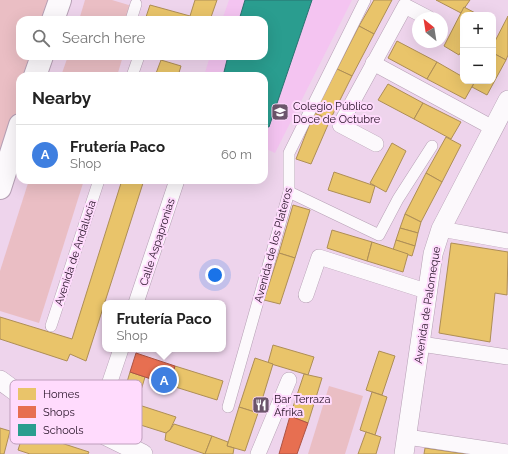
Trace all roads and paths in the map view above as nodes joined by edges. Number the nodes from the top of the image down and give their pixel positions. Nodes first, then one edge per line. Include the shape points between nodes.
1 (60, 0) edge
2 (365, 0) edge
3 (136, 4) dead end
4 (416, 12) edge
5 (54, 16) edge
6 (132, 16) edge
7 (41, 60) edge
8 (138, 60) edge
9 (373, 63) junction
10 (37, 72) edge
11 (133, 72) edge
12 (508, 100) edge
13 (493, 128) junction
14 (16, 138) edge
15 (376, 144) dead end
16 (432, 146) dead end
17 (98, 184) edge
18 (176, 184) edge
19 (0, 188) edge
20 (289, 192) junction
21 (441, 229) junction
22 (508, 241) edge
23 (429, 292) junction
24 (306, 295) dead end
25 (137, 300) edge
26 (51, 326) dead end
27 (421, 344) junction
28 (120, 352) edge
29 (508, 357) edge
30 (111, 380) edge
31 (289, 380) dead end
32 (228, 407) dead end
33 (123, 444) edge
34 (405, 445) edge
35 (484, 451) edge
36 (508, 452) edge
37 (143, 454) edge
38 (258, 454) edge

1 - 5 main road
2 - 20 street, Avenida de los Plateros via 289,153
3 - 6 street
4 - 9 street via 405,6
7 - 10 main road
8 - 11 street
9 - 13 street
9 - 15 street via 340,125
12 - 13 street, Avenida de Palomeque
13 - 21 street, Avenida de Palomeque
14 - 19 main road
16 - 20 street via 398,199 379,235
17 - 26 street, Avenida de Andalucía
18 - 25 street, Calle Aspapronias
20 - 32 street, Avenida de los Plateros
21 - 22 street
21 - 23 street, Avenida de Palomeque via 433,254
23 - 24 street via 319,257
23 - 27 street, Avenida de Palomeque
27 - 29 street
27 - 34 street, Avenida de Palomeque
28 - 30 street
31 - 38 street
33 - 37 street
34 - 35 street
35 - 36 street

